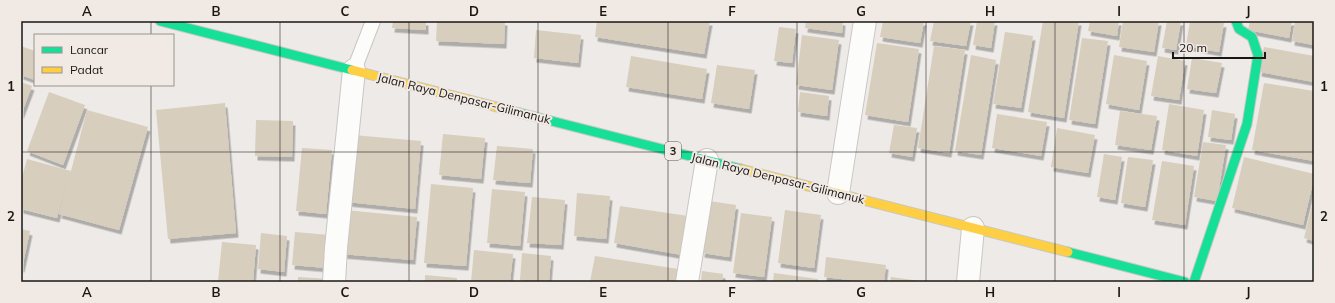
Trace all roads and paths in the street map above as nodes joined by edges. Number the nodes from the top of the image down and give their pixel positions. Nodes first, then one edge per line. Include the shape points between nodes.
1 (160, 21) edge
2 (373, 21) edge
3 (865, 21) edge
4 (1236, 21) edge
5 (354, 70) junction
6 (707, 160) junction
7 (838, 193) junction
8 (973, 228) junction
9 (334, 282) edge
10 (687, 282) edge
11 (968, 282) edge
12 (1185, 282) edge
13 (1194, 282) edge

1 - 5 main road, Jalan Raya Denpasar-Gilimanuk / 3
2 - 5 lane
3 - 7 street
4 - 13 main road via 1239,29 1252,37 1258,56 1247,124
5 - 6 main road, Jalan Raya Denpasar-Gilimanuk / 3
5 - 9 street
6 - 7 main road, Jalan Raya Denpasar-Gilimanuk / 3
6 - 10 street
7 - 8 main road, Jalan Raya Denpasar-Gilimanuk / 3
8 - 11 street
8 - 12 main road, Jalan Raya Denpasar-Gilimanuk / 3

